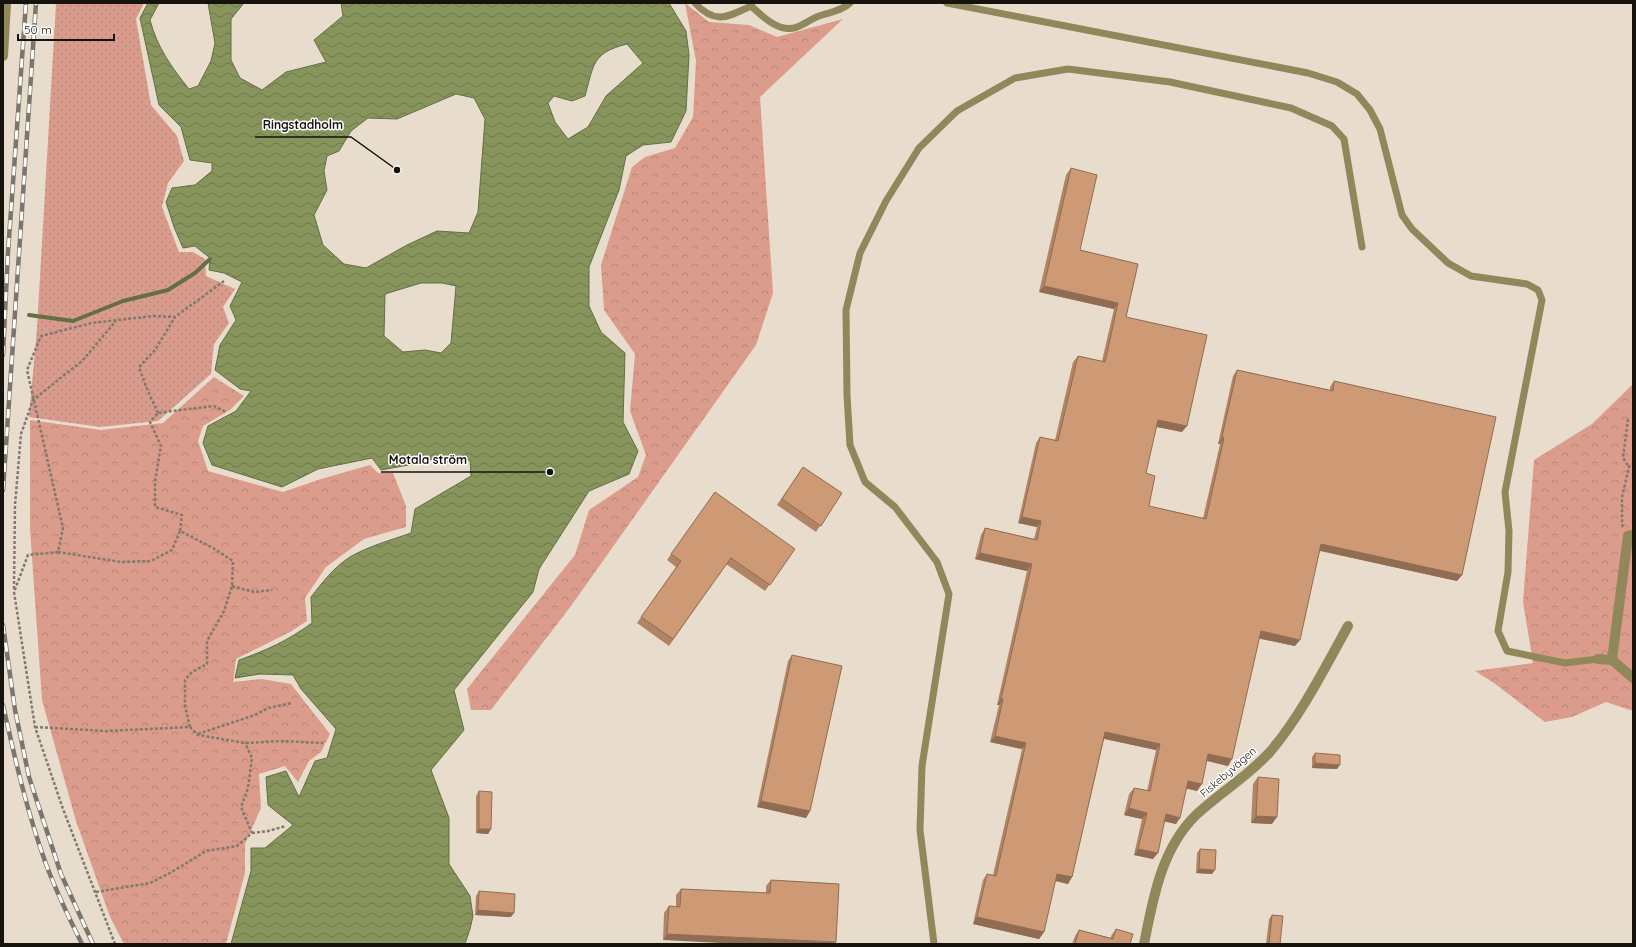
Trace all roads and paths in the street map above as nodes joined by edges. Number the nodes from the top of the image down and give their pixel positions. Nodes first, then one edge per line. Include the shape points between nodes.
1 (6, 3) edge
2 (695, 3) edge
3 (850, 3) edge
4 (947, 3) edge
5 (752, 4) edge
6 (3, 56) edge
7 (1362, 247) dead end
8 (224, 281) dead end
9 (175, 317) junction
10 (116, 320) junction
11 (33, 400) junction
12 (226, 412) dead end
13 (158, 413) junction
14 (1628, 419) dead end
15 (1630, 463) dead end
16 (1629, 467) junction
17 (180, 531) junction
18 (1631, 536) edge
19 (58, 552) junction
20 (232, 586) junction
21 (272, 590) dead end
22 (14, 592) junction
23 (1348, 626) dead end
24 (1598, 659) joint
25 (1612, 660) junction
26 (1633, 678) edge
27 (292, 703) dead end
28 (35, 727) junction
29 (190, 727) junction
30 (198, 734) junction
31 (245, 743) junction
32 (323, 743) dead end
33 (286, 826) dead end
34 (252, 833) junction
35 (96, 892) junction
36 (115, 944) edge
37 (934, 944) edge
38 (1144, 944) edge

1 - 6 street
2 - 5 lane via 713,16 727,17
3 - 5 lane via 845,8 813,18 795,28 781,27 767,20
4 - 24 lane via 1308,73 1337,82 1357,94 1370,110 1380,129 1402,215 1412,229 1448,263 1471,276 1527,284 1538,290 1542,300 1505,492 1509,531 1508,572 1498,631 1507,651 1565,663
7 - 37 lane via 1344,139 1332,126 1291,108 1170,82 1068,69 1015,78 957,111 919,148 886,201 860,252 846,310 850,445 865,482 895,507 937,562 949,594 922,766 920,830
8 - 9 path
9 - 10 path via 153,316
9 - 13 path via 155,350 139,367
10 - 11 path via 82,362
10 - 11 path via 92,323 41,336 27,370
11 - 19 path via 63,528
11 - 22 path via 21,434 15,505
12 - 13 path via 214,406
13 - 17 path via 150,422 161,446 155,481 155,507 182,516
14 - 16 path via 1623,458
15 - 16 path
16 - 18 path via 1622,497 1622,524
17 - 19 path via 172,550 151,561 121,562
17 - 20 path via 233,561
18 - 25 street
19 - 22 path via 28,556
20 - 21 path via 254,592
20 - 29 path via 224,611 207,641 206,664 192,672 185,680 185,706
22 - 28 path
23 - 38 street, Fiskebyvägen via 1293,720 1269,753 1195,816 1177,838 1166,859 1153,900
24 - 25 street
25 - 26 street
27 - 30 path via 268,708 255,715
28 - 29 path via 106,731
28 - 35 path via 63,810
29 - 30 path
30 - 31 path
31 - 32 path via 281,740
31 - 34 path via 252,758 248,788 240,807
33 - 34 path
34 - 35 path via 237,846 206,851 150,883
35 - 36 path

